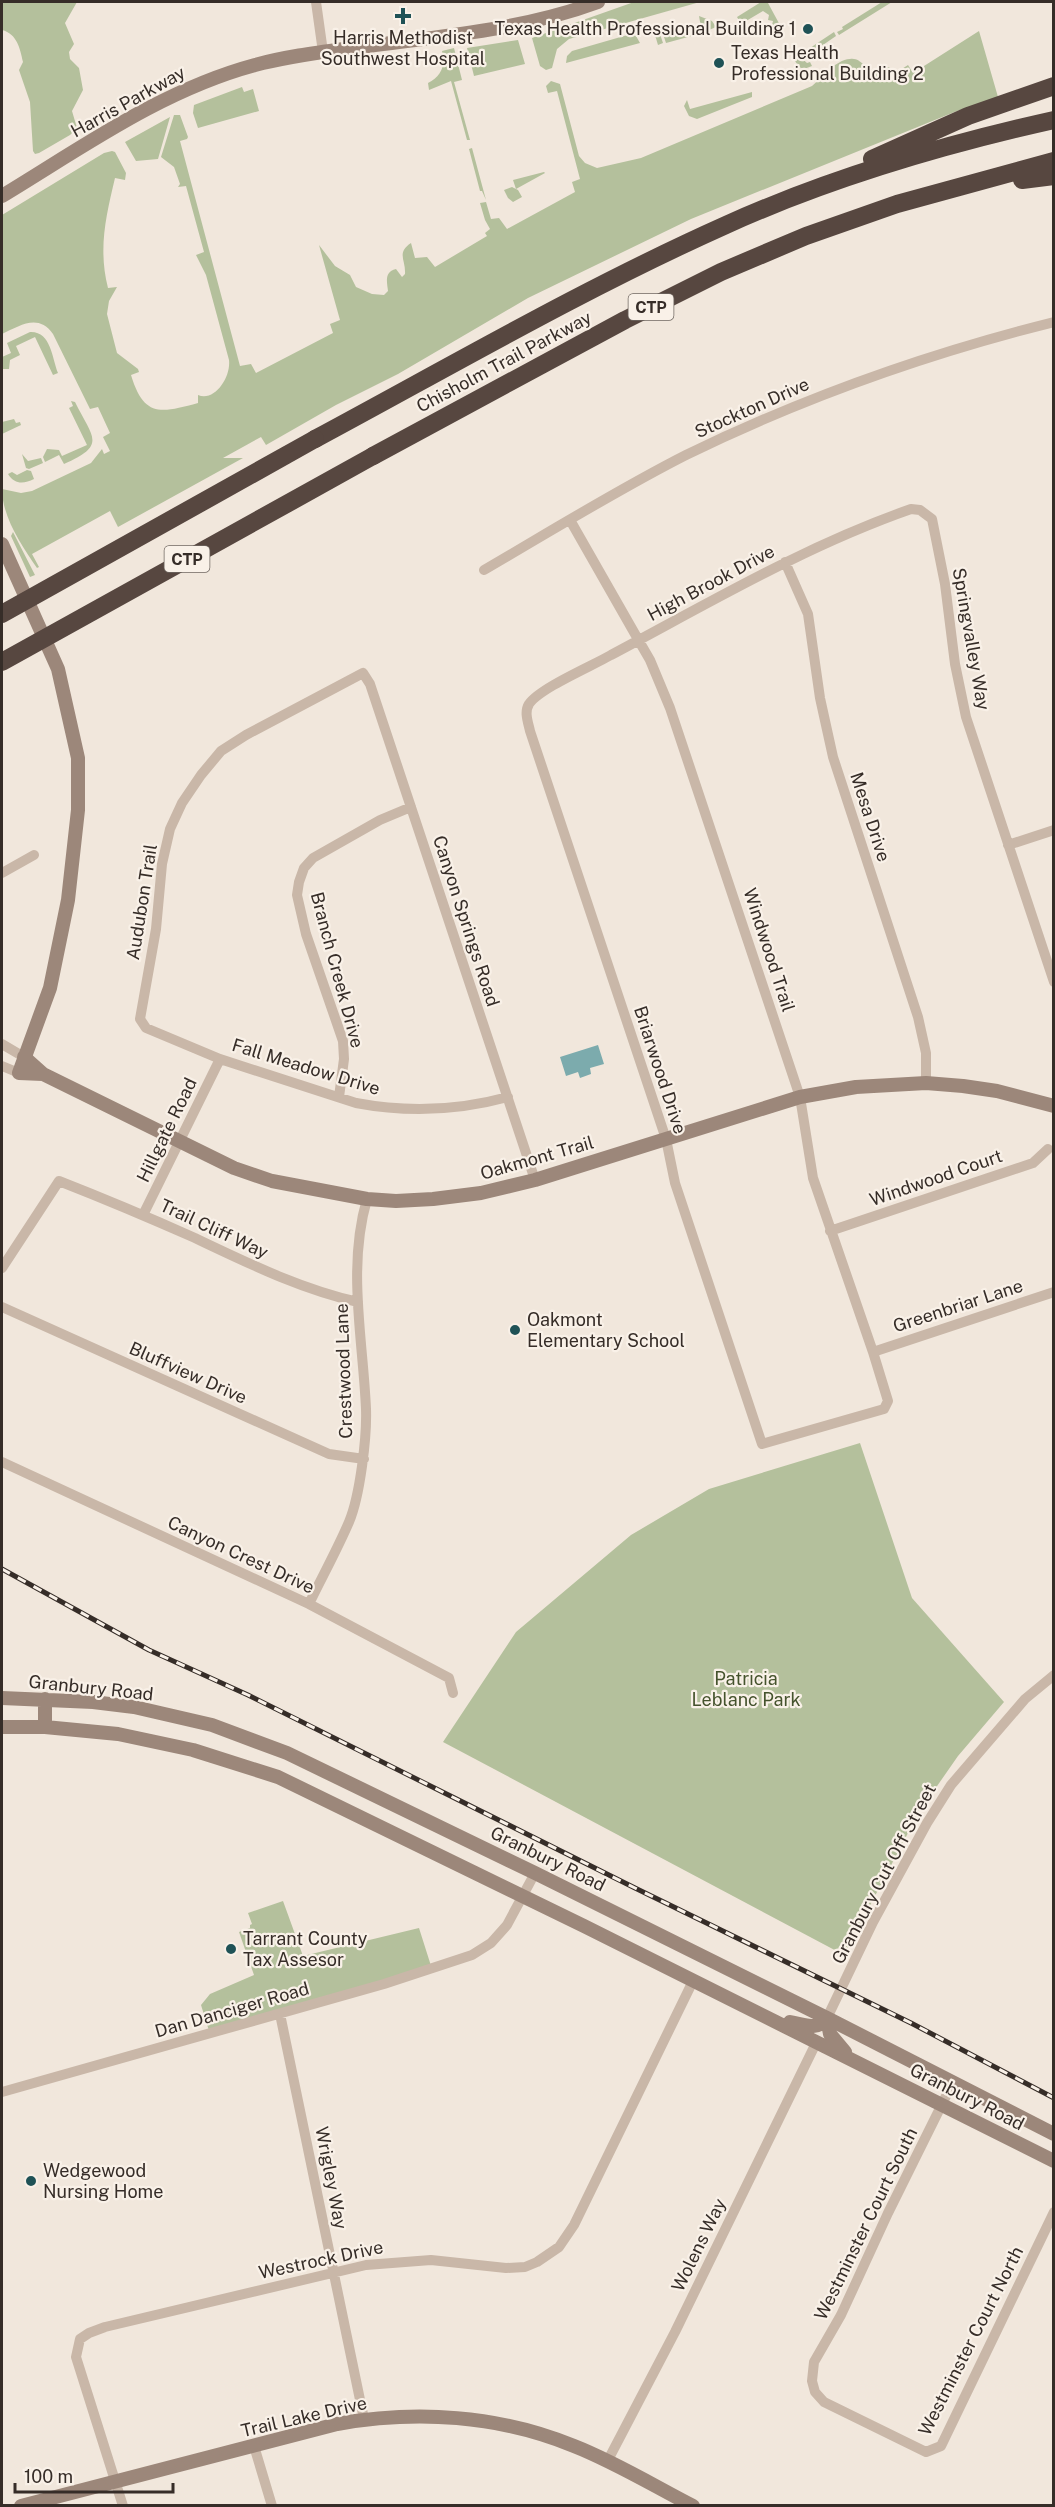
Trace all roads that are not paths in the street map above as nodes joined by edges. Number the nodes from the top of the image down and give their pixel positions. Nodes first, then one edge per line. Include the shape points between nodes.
1 (316, 2) edge
2 (598, 2) edge
3 (323, 52) junction
4 (1053, 86) edge
5 (1053, 120) edge
6 (1053, 161) edge
7 (1053, 176) edge
8 (943, 190) junction
9 (2, 196) edge
10 (780, 203) junction
11 (1053, 322) edge
12 (920, 510) joint
13 (570, 520) junction
14 (2, 544) edge
15 (785, 562) junction
16 (484, 570) dead end
17 (2, 615) edge
18 (639, 641) junction
19 (2, 662) edge
20 (363, 674) joint
21 (528, 706) joint
22 (411, 807) junction
23 (1053, 830) edge
24 (1008, 845) junction
25 (34, 855) dead end
26 (2, 873) edge
27 (1053, 982) edge
28 (140, 1019) joint
29 (2, 1044) edge
30 (24, 1057) junction
31 (220, 1059) junction
32 (2, 1066) edge
33 (19, 1073) junction
34 (43, 1074) junction
35 (926, 1083) junction
36 (339, 1097) junction
37 (508, 1097) junction
38 (800, 1097) junction
39 (1053, 1106) edge
40 (666, 1139) junction
41 (182, 1141) junction
42 (1048, 1149) dead end
43 (535, 1180) junction
44 (367, 1199) junction
45 (143, 1215) junction
46 (830, 1231) junction
47 (2, 1268) edge
48 (1053, 1292) edge
49 (358, 1302) junction
50 (2, 1307) edge
51 (873, 1352) junction
52 (884, 1409) joint
53 (364, 1459) junction
54 (2, 1462) edge
55 (309, 1604) junction
56 (1053, 1675) edge
57 (453, 1693) dead end
58 (2, 1698) edge
59 (45, 1699) junction
60 (2, 1727) edge
61 (45, 1727) junction
62 (287, 1753) junction
63 (278, 1777) junction
64 (535, 1873) junction
65 (524, 1896) junction
66 (693, 1981) junction
67 (280, 2014) junction
68 (770, 2018) junction
69 (827, 2018) junction
70 (817, 2041) junction
71 (855, 2060) junction
72 (953, 2082) junction
73 (2, 2092) edge
74 (943, 2104) junction
75 (1053, 2134) edge
76 (1053, 2161) edge
77 (1053, 2211) edge
78 (332, 2272) junction
79 (812, 2382) joint
80 (364, 2419) junction
81 (254, 2446) junction
82 (607, 2462) junction
83 (115, 2481) junction
84 (21, 2505) edge
85 (123, 2505) edge
86 (272, 2505) edge
87 (693, 2505) edge

1 - 3 street
2 - 3 street, Harris Parkway via 523,24
3 - 9 street, Harris Parkway via 255,65 183,90
4 - 10 highway via 968,116
5 - 10 highway, Chisholm Trail Parkway / CTP via 937,148
6 - 8 highway, Chisholm Trail Parkway / CTP
7 - 8 highway
8 - 19 highway, Chisholm Trail Parkway / CTP, bridge via 834,225 721,272 625,320
10 - 17 highway, Chisholm Trail Parkway / CTP, bridge via 631,271 315,439
11 - 13 street, Stockton Drive via 902,364 833,390 686,456
12 - 15 street, High Brook Drive via 904,512
12 - 24 street, Springvalley Way via 932,519 960,690
13 - 16 street, Stockton Drive
13 - 18 street, Windwood Trail
14 - 30 street via 58,669 78,758 78,810 68,900 50,988
15 - 18 street, High Brook Drive
15 - 35 street, Mesa Drive via 808,614 833,757 918,1017 926,1053
18 - 21 street, High Brook Drive via 543,692
18 - 38 street, Windwood Trail via 670,708
20 - 22 street, Canyon Springs Road via 370,684
20 - 28 street, Audubon Trail via 221,751 182,803 170,829 162,864 156,929
21 - 40 street, Briarwood Drive via 530,731
22 - 36 street, Branch Creek Drive via 313,858 299,882 297,895 306,934 343,1041
22 - 37 street, Canyon Springs Road
23 - 24 street
24 - 27 street, Springvalley Way
25 - 26 street
28 - 31 street, Fall Meadow Drive via 146,1028
29 - 30 street, Oakmont Trail
30 - 33 street
30 - 34 street, Oakmont Trail
31 - 36 street, Fall Meadow Drive
31 - 41 street, Hillgate Road
32 - 33 street, Oakmont Trail
33 - 34 street, Oakmont Trail
34 - 41 street, Oakmont Trail
35 - 38 street, Oakmont Trail via 856,1087
35 - 39 street, Oakmont Trail via 997,1091
36 - 37 street, Fall Meadow Drive via 375,1106 418,1110 464,1107
37 - 43 street, Canyon Springs Road
38 - 40 street, Oakmont Trail
38 - 46 street, Windwood Trail via 810,1163
40 - 43 street, Oakmont Trail
40 - 52 street, Briarwood Drive via 675,1183 762,1444
41 - 44 street, Oakmont Trail via 234,1168 272,1181
41 - 45 street, Hillgate Road
42 - 46 street, Windwood Court via 1033,1162
43 - 44 street, Oakmont Trail via 433,1199
44 - 49 street, Crestwood Lane via 360,1231
45 - 47 street, Trail Cliff Way via 59,1180
45 - 49 street, Trail Cliff Way via 291,1282
46 - 51 street, Windwood Trail
48 - 51 street, Greenbriar Lane
49 - 53 street, Crestwood Lane via 366,1411
50 - 53 street, Bluffview Drive via 329,1454
51 - 52 street, Windwood Trail via 888,1401
53 - 55 street, Crestwood Lane via 350,1519
54 - 55 street, Canyon Crest Drive
55 - 57 street, Canyon Crest Drive via 449,1678
56 - 69 street, Granbury Cut Off Street via 1025,1699 951,1785 873,1922
58 - 59 street, Granbury Road
59 - 61 street
59 - 62 street, Granbury Road via 134,1707 247,1737
60 - 61 street, Granbury Road
61 - 63 street, Granbury Road via 162,1743
62 - 63 street
62 - 64 street, Granbury Road
63 - 65 street, Granbury Road
64 - 65 street, Dan Danciger Road
64 - 69 street, Granbury Road
65 - 66 street, Granbury Road
65 - 67 street, Dan Danciger Road via 507,1925 491,1943 472,1955
66 - 68 street, Granbury Road
66 - 78 street, Westrock Drive via 574,2225 559,2247 525,2267 406,2260
67 - 73 street, Dan Danciger Road
67 - 78 street, Wrigley Way
68 - 69 street via 817,2026
68 - 70 street, Granbury Road
69 - 71 street via 830,2034
69 - 72 street, Granbury Road
70 - 71 street, Granbury Road
70 - 82 street, Wolens Way
71 - 74 street, Granbury Road
72 - 74 street, Westminster Court South
72 - 75 street, Granbury Road
74 - 76 street, Granbury Road
74 - 79 street, Westminster Court South via 841,2315 814,2362
77 - 79 street, Westminster Court North via 941,2446 926,2452 824,2402
78 - 80 street, Wrigley Way
78 - 83 street, Westrock Drive via 105,2327 80,2339 76,2357
80 - 81 street, Trail Lake Drive
80 - 82 street, Trail Lake Drive via 450,2416 490,2422 536,2432
81 - 83 street, Trail Lake Drive
81 - 86 street
82 - 87 street, Trail Lake Drive
83 - 84 street, Trail Lake Drive
83 - 85 street

